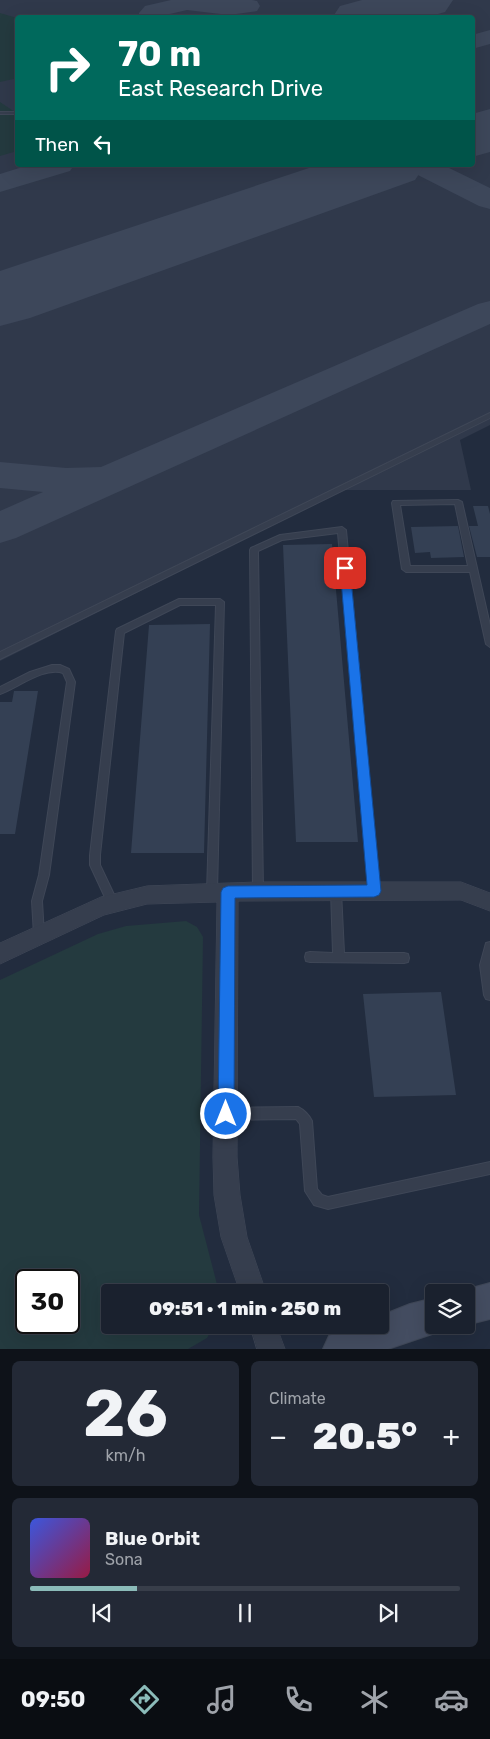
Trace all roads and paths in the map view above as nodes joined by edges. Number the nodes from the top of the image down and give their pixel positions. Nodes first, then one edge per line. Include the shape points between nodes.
1 (0, 113) edge
2 (15, 113) edge
3 (490, 415) edge
4 (474, 569) junction
5 (490, 644) edge
6 (0, 656) edge
7 (0, 691) edge
8 (258, 891) junction
9 (336, 891) junction
10 (374, 891) junction
11 (220, 892) junction
12 (490, 902) edge
13 (113, 903) junction
14 (39, 935) junction
15 (490, 947) edge
16 (0, 954) edge
17 (310, 957) dead end
18 (339, 958) junction
19 (404, 958) dead end
20 (490, 995) edge
21 (226, 1114) junction
22 (490, 1168) edge
23 (249, 1284) edge
24 (490, 1301) edge
25 (475, 1305) edge
26 (425, 1318) edge
27 (266, 1334) edge
28 (271, 1349) edge
29 (342, 1349) edge

1 - 2 lane
3 - 6 lane
4 - 4 lane via 458,502 396,503 406,569
4 - 5 lane
7 - 14 lane via 49,668 60,668 71,682 44,875 37,902
8 - 9 street
8 - 10 lane via 254,550 280,538 342,530
8 - 11 street
9 - 10 street
9 - 18 lane
10 - 12 street via 461,891
11 - 13 street via 147,895
11 - 13 lane via 220,602 179,602 120,631 95,855 96,865
11 - 21 street
13 - 14 street
14 - 16 street
15 - 20 lane via 485,965
17 - 18 lane
18 - 19 lane
21 - 22 lane via 298,1113 306,1121 311,1191 318,1201 328,1203
21 - 23 street via 227,1195 234,1237
24 - 25 street
26 - 29 street
27 - 28 street

